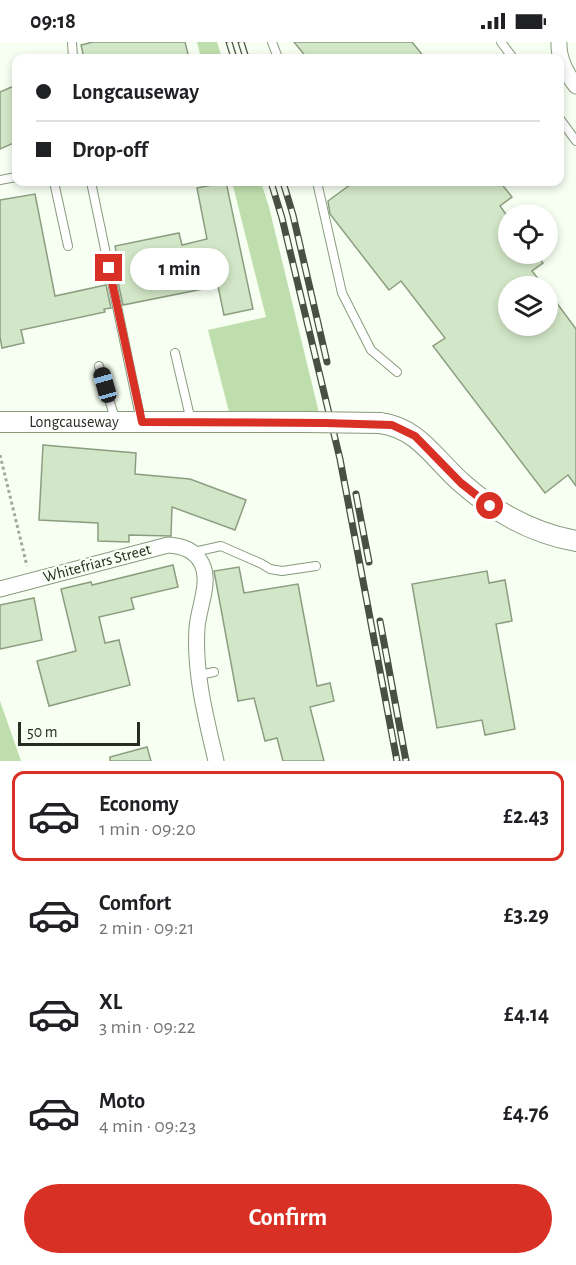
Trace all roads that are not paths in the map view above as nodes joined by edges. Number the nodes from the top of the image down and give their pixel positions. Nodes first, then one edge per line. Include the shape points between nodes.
1 (564, 67) edge
2 (576, 86) edge
3 (564, 124) edge
4 (576, 141) edge
5 (55, 186) edge
6 (92, 186) edge
7 (317, 186) edge
8 (68, 246) dead end
9 (175, 353) dead end
10 (99, 366) dead end
11 (397, 372) dead end
12 (0, 422) edge
13 (116, 422) junction
14 (142, 422) junction
15 (191, 422) junction
16 (576, 541) edge
17 (194, 552) junction
18 (316, 566) dead end
19 (0, 589) edge
20 (216, 761) edge

1 - 2 street
3 - 4 lane
5 - 8 lane
6 - 14 lane
7 - 11 lane via 342,293 371,350
9 - 15 lane
10 - 13 lane
12 - 13 street, Longcauseway
13 - 14 street, Longcauseway
14 - 15 street, Longcauseway
15 - 16 street, Longcauseway, bridge via 392,425 415,436 461,483 512,520
17 - 18 lane via 221,546 270,569
17 - 19 street, Whitefriars Street via 168,545
17 - 20 street via 203,565 206,580 197,628 207,673 202,698

